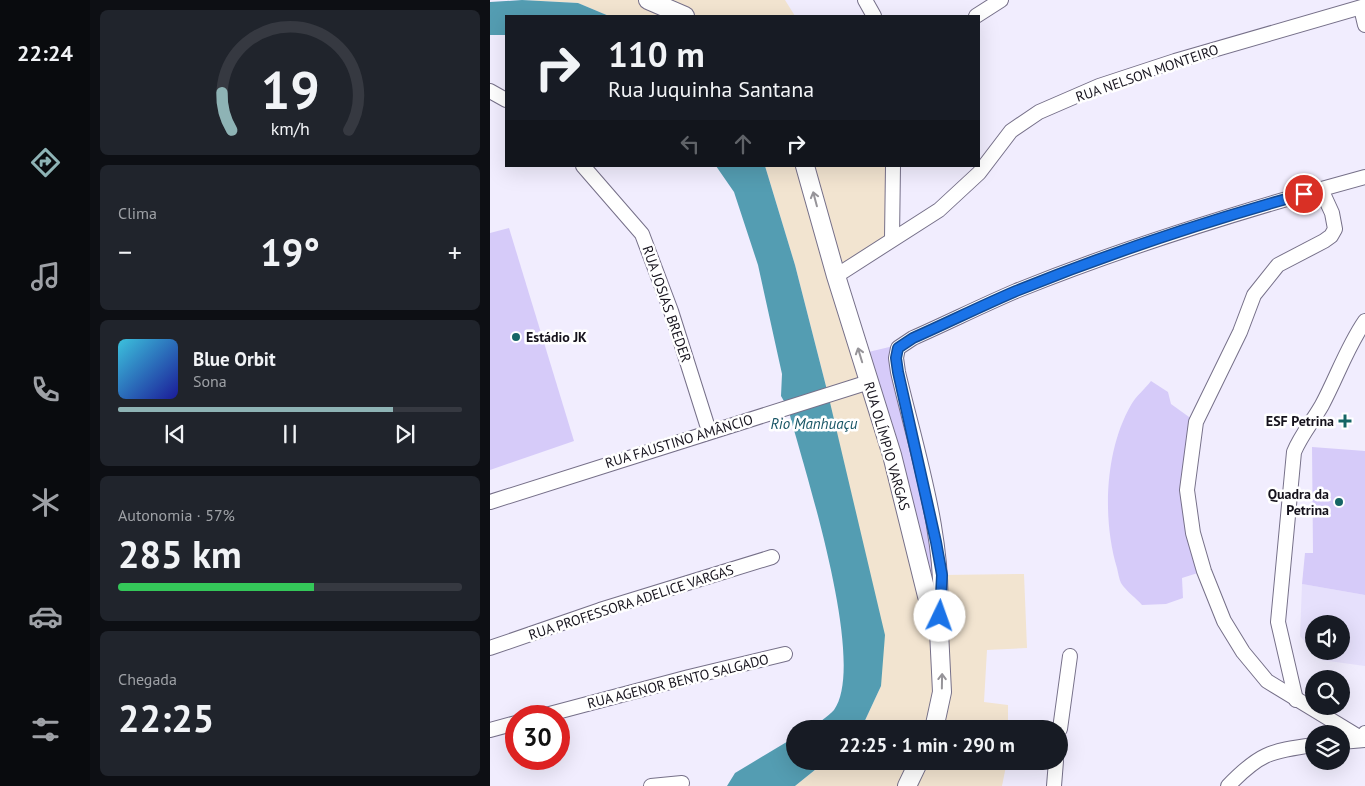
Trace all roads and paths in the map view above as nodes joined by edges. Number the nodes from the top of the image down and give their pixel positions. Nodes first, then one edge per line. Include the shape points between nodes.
1 (648, 0) edge
2 (865, 0) edge
3 (1001, 0) edge
4 (1363, 7) edge
5 (683, 15) edge
6 (873, 15) edge
7 (978, 15) edge
8 (1365, 26) edge
9 (490, 90) edge
10 (505, 99) edge
11 (584, 167) edge
12 (805, 167) edge
13 (893, 167) edge
14 (1365, 177) edge
15 (1320, 189) junction
16 (892, 238) junction
17 (836, 276) junction
18 (1365, 321) edge
19 (868, 382) junction
20 (708, 431) junction
21 (490, 502) edge
22 (772, 557) dead end
23 (939, 631) junction
24 (490, 648) edge
25 (785, 654) dead end
26 (1070, 656) dead end
27 (1296, 700) junction
28 (570, 709) edge
29 (936, 720) edge
30 (1061, 720) edge
31 (505, 726) edge
32 (490, 730) edge
33 (1365, 737) edge
34 (1350, 740) edge
35 (1305, 747) edge
36 (915, 770) edge
37 (1055, 770) edge
38 (682, 784) dead end
39 (651, 786) edge
40 (907, 786) edge
41 (1054, 786) edge
42 (1228, 786) edge

1 - 5 street
2 - 6 street
3 - 7 street
4 - 8 street
4 - 16 street, RUA NELSON MONTEIRO via 1175,61 1099,86 1039,112 1011,131 979,173 940,210
9 - 10 street
11 - 20 street, RUA JOSIAS BREDER via 642,234 671,311
17 -> 12 street, RUA OLÍMPIO VARGAS
13 - 16 street
14 - 15 street
15 - 23 street via 1218,218 1110,255 1015,292 913,338 898,348 898,372 942,575
15 - 27 street via 1332,213 1335,229 1324,241 1278,266 1254,295 1240,332 1196,422 1187,490 1193,534 1224,620 1243,652 1267,681
16 - 17 street, RUA NELSON MONTEIRO
19 -> 17 street, RUA OLÍMPIO VARGAS
18 - 27 street via 1294,452 1278,622
19 - 20 street, RUA FAUSTINO AMÂNCIO
19 - 23 street, RUA OLÍMPIO VARGAS via 892,455
20 - 21 street, RUA FAUSTINO AMÂNCIO
22 - 24 street, RUA PROFESSORA ADELICE VARGAS
29 -> 23 street, RUA OLÍMPIO VARGAS via 942,692
25 - 28 street, RUA AGENOR BENTO SALGADO
26 - 30 street
27 - 33 street
31 - 32 street
33 - 34 street
35 - 42 street via 1259,758
36 - 40 street
37 - 41 street
38 - 39 street

